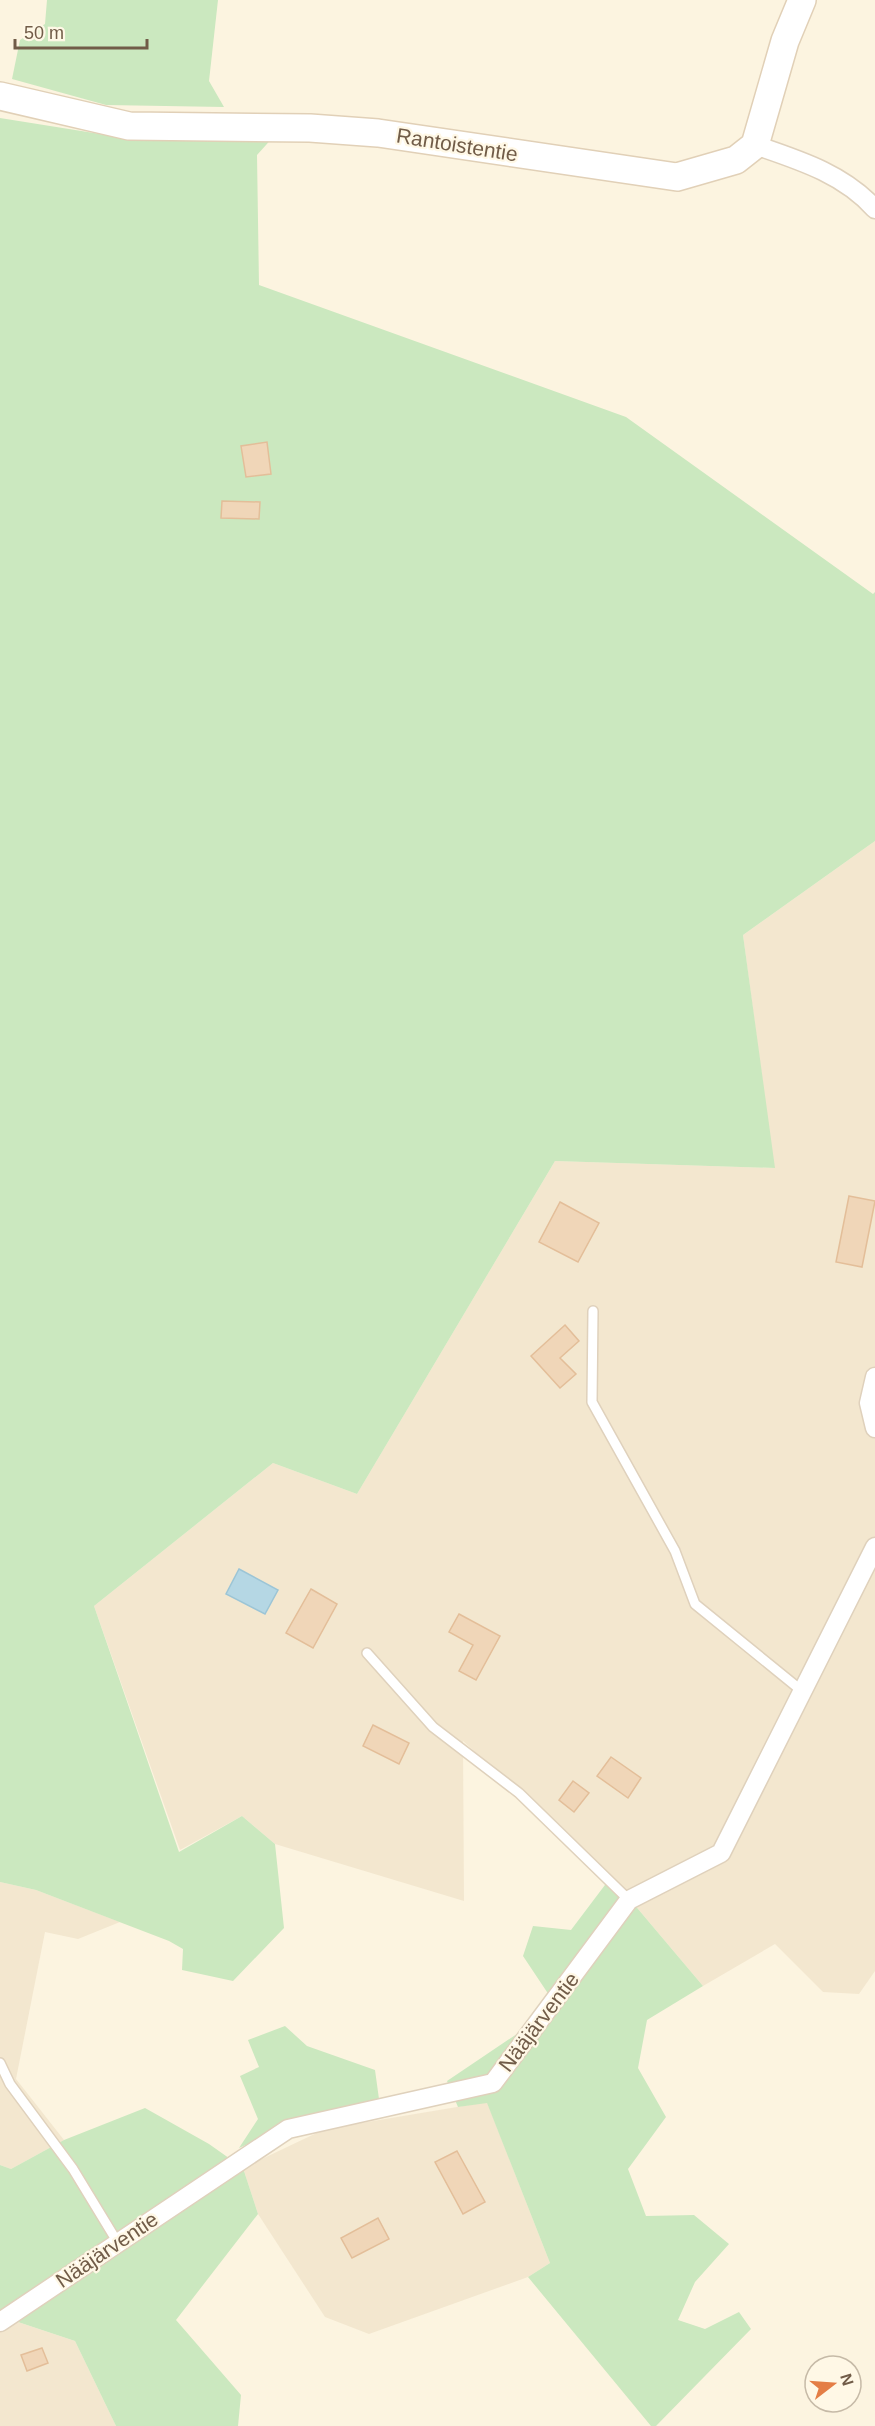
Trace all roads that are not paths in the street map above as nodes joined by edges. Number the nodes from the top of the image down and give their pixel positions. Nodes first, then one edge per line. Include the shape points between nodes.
1 (802, 0) edge
2 (0, 96) edge
3 (755, 146) junction
4 (875, 209) edge
5 (593, 1311) dead end
6 (875, 1377) edge
7 (875, 1428) edge
8 (875, 1547) edge
9 (367, 1653) dead end
10 (802, 1691) junction
11 (629, 1900) junction
12 (0, 2063) edge
13 (118, 2243) junction
14 (0, 2322) edge

1 - 3 street via 785,41
2 - 3 street, Rantoistentie via 129,126 310,128 378,133 677,177 736,160
3 - 4 street via 805,162 859,191
5 - 10 lane via 592,1402 675,1551 695,1604
6 - 7 street via 869,1403
8 - 10 street, Nääjärventie
9 - 11 lane via 434,1727 519,1793
10 - 11 street, Nääjärventie via 721,1853
11 - 13 street, Nääjärventie via 493,2083 288,2129
12 - 13 lane via 10,2084 73,2169
13 - 14 street, Nääjärventie

